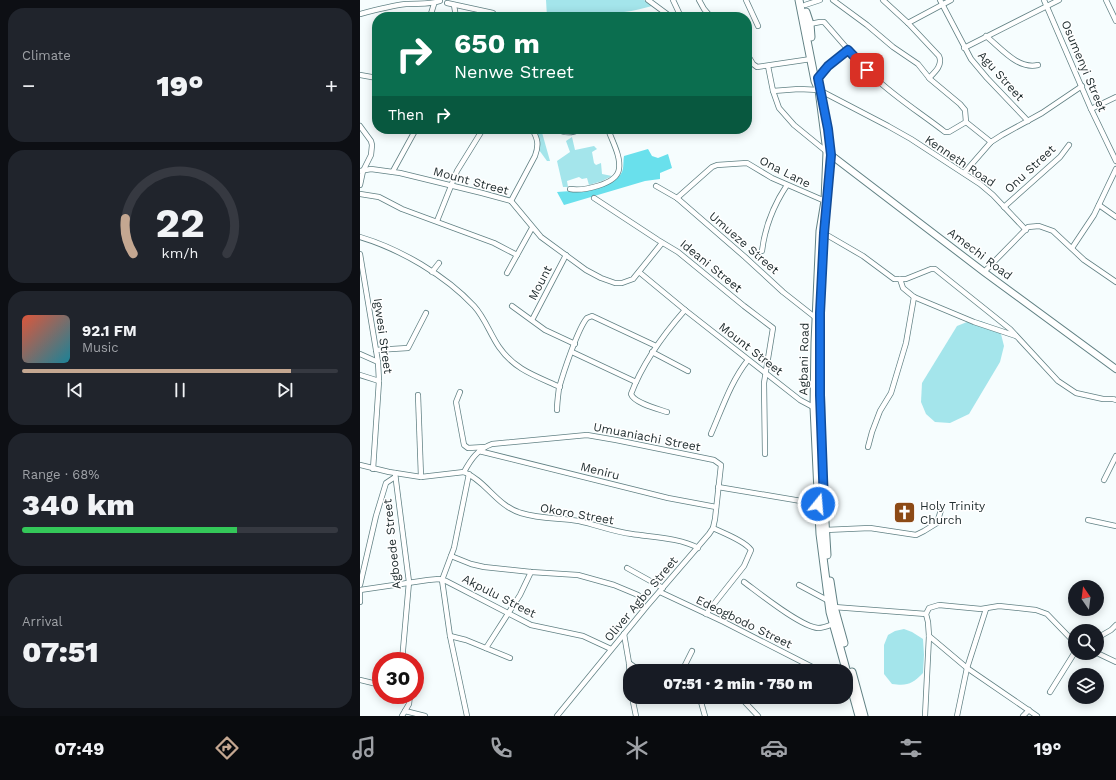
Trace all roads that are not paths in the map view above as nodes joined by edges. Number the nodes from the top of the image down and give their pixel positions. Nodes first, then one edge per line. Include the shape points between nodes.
1 (648, 0) edge
2 (673, 0) edge
3 (699, 0) edge
4 (746, 0) edge
5 (820, 0) edge
6 (833, 0) edge
7 (883, 0) edge
8 (951, 0) edge
9 (1044, 0) edge
10 (1059, 0) edge
11 (1106, 0) edge
12 (440, 1) edge
13 (448, 2) edge
14 (802, 2) edge
15 (941, 2) edge
16 (434, 4) junction
17 (454, 5) junction
18 (1047, 7) junction
19 (432, 12) edge
20 (455, 12) edge
21 (487, 12) edge
22 (664, 12) edge
23 (678, 12) edge
24 (707, 12) edge
25 (752, 12) edge
26 (752, 13) edge
27 (360, 14) edge
28 (1116, 21) edge
29 (908, 23) junction
30 (810, 24) junction
31 (758, 26) dead end
32 (986, 36) junction
33 (964, 48) junction
34 (848, 50) junction
35 (811, 59) junction
36 (752, 62) edge
37 (1038, 65) dead end
38 (768, 66) junction
39 (360, 75) edge
40 (372, 77) edge
41 (818, 78) junction
42 (929, 78) junction
43 (1082, 86) junction
44 (774, 90) junction
45 (820, 91) junction
46 (1116, 98) edge
47 (1091, 109) junction
48 (1028, 121) junction
49 (966, 122) junction
50 (360, 126) edge
51 (413, 134) edge
52 (480, 134) edge
53 (535, 134) edge
54 (610, 134) edge
55 (991, 142) junction
56 (1069, 145) dead end
57 (829, 154) junction
58 (1116, 159) edge
59 (1116, 169) edge
60 (362, 171) edge
61 (393, 172) junction
62 (964, 173) junction
63 (360, 184) edge
64 (787, 185) junction
65 (452, 186) junction
66 (656, 186) dead end
67 (570, 189) dead end
68 (360, 194) edge
69 (594, 198) dead end
70 (677, 198) junction
71 (511, 201) junction
72 (825, 202) junction
73 (1099, 205) junction
74 (1004, 207) junction
75 (1116, 217) edge
76 (437, 222) junction
77 (532, 228) junction
78 (1026, 230) junction
79 (822, 232) junction
80 (360, 237) edge
81 (662, 243) junction
82 (1072, 248) junction
83 (762, 251) dead end
84 (360, 254) edge
85 (517, 255) junction
86 (566, 255) junction
87 (439, 263) dead end
88 (432, 272) junction
89 (640, 272) junction
90 (984, 272) junction
91 (507, 273) dead end
92 (900, 279) junction
93 (1116, 282) edge
94 (914, 297) junction
95 (512, 306) dead end
96 (685, 310) junction
97 (426, 313) dead end
98 (816, 318) junction
99 (532, 320) junction
100 (1017, 336) junction
101 (575, 344) junction
102 (656, 346) junction
103 (376, 350) junction
104 (572, 352) junction
105 (652, 352) junction
106 (360, 354) edge
107 (748, 360) junction
108 (378, 362) junction
109 (1116, 369) edge
110 (688, 371) dead end
111 (766, 374) junction
112 (360, 376) edge
113 (379, 381) junction
114 (636, 382) junction
115 (560, 387) junction
116 (460, 392) dead end
117 (418, 395) dead end
118 (1116, 400) edge
119 (817, 409) junction
120 (557, 410) dead end
121 (667, 412) dead end
122 (711, 434) dead end
123 (485, 447) junction
124 (868, 447) dead end
125 (480, 450) junction
126 (765, 454) dead end
127 (1116, 456) edge
128 (360, 466) edge
129 (373, 469) junction
130 (467, 473) junction
131 (395, 475) junction
132 (421, 477) junction
133 (1104, 480) dead end
134 (718, 487) junction
135 (821, 504) junction
136 (716, 508) junction
137 (941, 510) dead end
138 (1088, 520) dead end
139 (1116, 526) edge
140 (713, 528) junction
141 (825, 530) junction
142 (698, 548) junction
143 (452, 556) junction
144 (627, 568) dead end
145 (531, 572) junction
146 (444, 581) junction
147 (409, 582) junction
148 (744, 582) dead end
149 (360, 585) edge
150 (799, 585) dead end
151 (661, 590) junction
152 (360, 591) edge
153 (638, 595) dead end
154 (827, 600) junction
155 (360, 602) edge
156 (834, 607) junction
157 (986, 609) junction
158 (508, 613) junction
159 (706, 614) junction
160 (926, 614) junction
161 (833, 624) junction
162 (1116, 625) edge
163 (624, 634) junction
164 (1104, 634) edge
165 (1068, 635) edge
166 (450, 636) junction
167 (929, 636) junction
168 (486, 648) junction
169 (611, 649) junction
170 (692, 651) dead end
171 (403, 652) edge
172 (1104, 656) edge
173 (510, 658) dead end
174 (1070, 660) edge
175 (1116, 662) edge
176 (629, 663) edge
177 (686, 664) edge
178 (806, 664) edge
179 (844, 664) edge
180 (967, 668) junction
181 (360, 680) edge
182 (372, 683) edge
183 (1050, 692) dead end
184 (853, 697) edge
185 (408, 704) edge
186 (633, 704) edge
187 (702, 704) edge
188 (747, 704) edge
189 (1029, 710) junction
190 (405, 711) junction
191 (402, 716) edge
192 (425, 716) edge
193 (468, 716) edge
194 (558, 716) edge
195 (636, 716) edge
196 (705, 716) edge
197 (758, 716) edge
198 (859, 716) edge
199 (864, 716) edge
200 (925, 716) edge
201 (957, 716) edge
202 (1024, 716) edge
203 (1037, 716) edge

1 - 22 street
2 - 23 street
3 - 24 street
4 - 25 street
5 - 14 street
6 - 42 street via 918,64
7 - 29 street
8 - 15 street
9 - 18 street, Osumenyi Street
10 - 18 street
11 - 28 street
12 - 13 street via 443,4
12 - 16 street
13 - 17 street
14 - 30 main road, Agbani Road
14 - 35 main road, Agbani Road
15 - 29 street
15 - 33 street, Agu Street
16 - 19 street
16 - 27 street via 400,5
17 - 20 street
17 - 21 street
18 - 32 street
18 - 43 street, Osumenyi Street
26 - 31 street
29 - 42 street via 940,58 939,66
30 - 34 street via 824,22
30 - 41 main road, Agbani Road
32 - 33 street
32 - 37 street via 1020,64
33 - 48 street, Agu Street via 987,78
34 - 41 street
34 - 49 street via 883,85 945,132
35 - 38 street
35 - 45 main road, Agbani Road
36 - 38 street via 755,66
38 - 44 street
39 - 40 street
41 - 45 main road, Agbani Road
42 - 49 street via 960,104
43 - 47 street, Osumenyi Street
43 - 48 street
44 - 45 street
44 - 57 street via 779,108 794,125
45 - 57 main road, Agbani Road
45 - 62 street, Kenneth Road via 888,126
46 - 47 street
47 - 58 street, Osumenyi Street
48 - 55 street
49 - 55 street
50 - 60 street via 372,145 371,155
51 - 61 street
52 - 65 street via 457,171
53 - 71 street via 538,149
54 - 67 street via 618,157 618,172 610,180 597,186
55 - 62 street
56 - 74 street, Onu Street via 1062,156
57 - 72 main road, Agbani Road
57 - 79 main road, Agbani Road
57 - 90 main road, Amechi Road
59 - 73 street
60 - 61 street, Mount Street via 371,169
60 - 63 street
61 - 65 street, Mount Street
62 - 74 street, Kenneth Road
64 - 70 street, Ona Lane via 747,163 717,165 709,169
64 - 72 street, Ona Lane
64 - 83 street via 768,221
65 - 71 street, Mount Street
65 - 76 street
66 - 70 street, Umueze Street
68 - 76 street via 379,197
69 - 81 street, Ideani Street
70 - 98 street, Umueze Street
71 - 77 street, Mount Street
72 - 79 main road, Agbani Road
73 - 75 street
73 - 82 street
74 - 78 street, Kenneth Road
76 - 85 street via 494,243
77 - 85 street
77 - 86 street, Mount Street
78 - 82 street via 1034,226 1047,228
78 - 90 street
79 - 92 street via 863,256 890,276
79 - 98 main road, Agbani Road
79 - 119 main road, Agbani Road
80 - 88 street via 399,252
81 - 89 street, Mount Street
81 - 111 street, Ideani Street via 678,252 773,327
82 - 93 street via 1090,265
84 - 103 street, Igwesi Street
85 - 91 street
86 - 89 street, Mount Street via 590,272 615,283 628,282
86 - 99 street, Mount
87 - 88 street
88 - 115 street via 473,305 500,348 516,366
89 - 96 street, Mount Street
90 - 109 main road, Amechi Road
92 - 94 street via 903,288
92 - 100 street via 935,269
94 - 100 street via 974,322
94 - 124 street via 906,343 891,393 880,411
95 - 99 street
96 - 102 street
96 - 107 street, Mount Street
97 - 103 street via 408,348
98 - 119 main road, Agbani Road
99 - 101 street
100 - 118 street via 1066,387 1076,393
101 - 102 street via 583,323 589,316
101 - 104 street
102 - 105 street
103 - 108 street, Igwesi Street
104 - 114 street
104 - 115 street
105 - 110 street
105 - 114 street
106 - 108 street
107 - 111 street, Mount Street
107 - 122 street via 729,392
108 - 113 street, Igwesi Street
111 - 119 street, Mount Street via 800,400
111 - 126 street
112 - 113 street
113 - 129 street, Igwesi Street
114 - 121 street via 632,397
115 - 120 street
116 - 123 street via 456,402 464,445 468,448
117 - 132 street
119 - 135 main road, Agbani Road
123 - 125 street, Umuaniachi Street
123 - 134 street, Umuaniachi Street via 497,443 598,436 714,460 721,467
125 - 130 street, Umuaniachi Street via 471,459
125 - 136 street, Meniru
127 - 133 street
128 - 129 street
129 - 131 street
130 - 132 street
130 - 142 street, Okoro Street via 500,502 521,513 684,542
130 - 143 street
131 - 132 street
131 - 147 street, Agboede Street
131 - 149 street via 386,483
134 - 135 street
134 - 136 street, Oliver Agbo Street
135 - 141 main road, Agbani Road
135 - 154 main road, Agbani Road via 820,534
136 - 140 street, Oliver Agbo Street
137 - 141 street via 937,522 916,535 870,528
138 - 139 street
140 - 142 street, Oliver Agbo Street
140 - 159 street via 749,547 751,551 744,566
141 - 156 main road, Agbani Road
142 - 151 street, Oliver Agbo Street
143 - 145 street via 484,567
143 - 146 street
144 - 151 street, Edeogbodo Street
145 - 153 street via 587,577
145 - 158 street
146 - 147 street via 434,579
146 - 158 street, Akpulu Street
146 - 166 street
147 - 152 street
147 - 171 street, Agboede Street
148 - 161 street via 808,625 824,628
150 - 154 street
151 - 159 street, Edeogbodo Street
151 - 163 street, Oliver Agbo Street
152 - 155 street
154 - 161 main road, Agbani Road
156 - 160 street
156 - 199 main road, Agbani Road
157 - 160 street via 939,605 929,608
157 - 165 street via 999,606 1039,611 1046,614
157 - 180 street
158 - 168 street
158 - 169 street, Akpulu Street via 531,625 583,636
159 - 178 street, Edeogbodo Street
160 - 167 street
161 - 179 main road, Agbani Road
162 - 164 street
163 - 169 street, Oliver Agbo Street
163 - 176 street
166 - 168 street
166 - 193 street
167 - 180 street
167 - 200 street
168 - 173 street
169 - 194 street, Oliver Agbo Street
170 - 177 street
172 - 175 street
174 - 183 street
180 - 189 street
180 - 201 street
181 - 182 street
184 - 198 main road, Agbani Road
185 - 190 street
186 - 195 street
187 - 196 street
188 - 197 street
189 - 202 street
189 - 203 street
190 - 191 street
190 - 192 street

